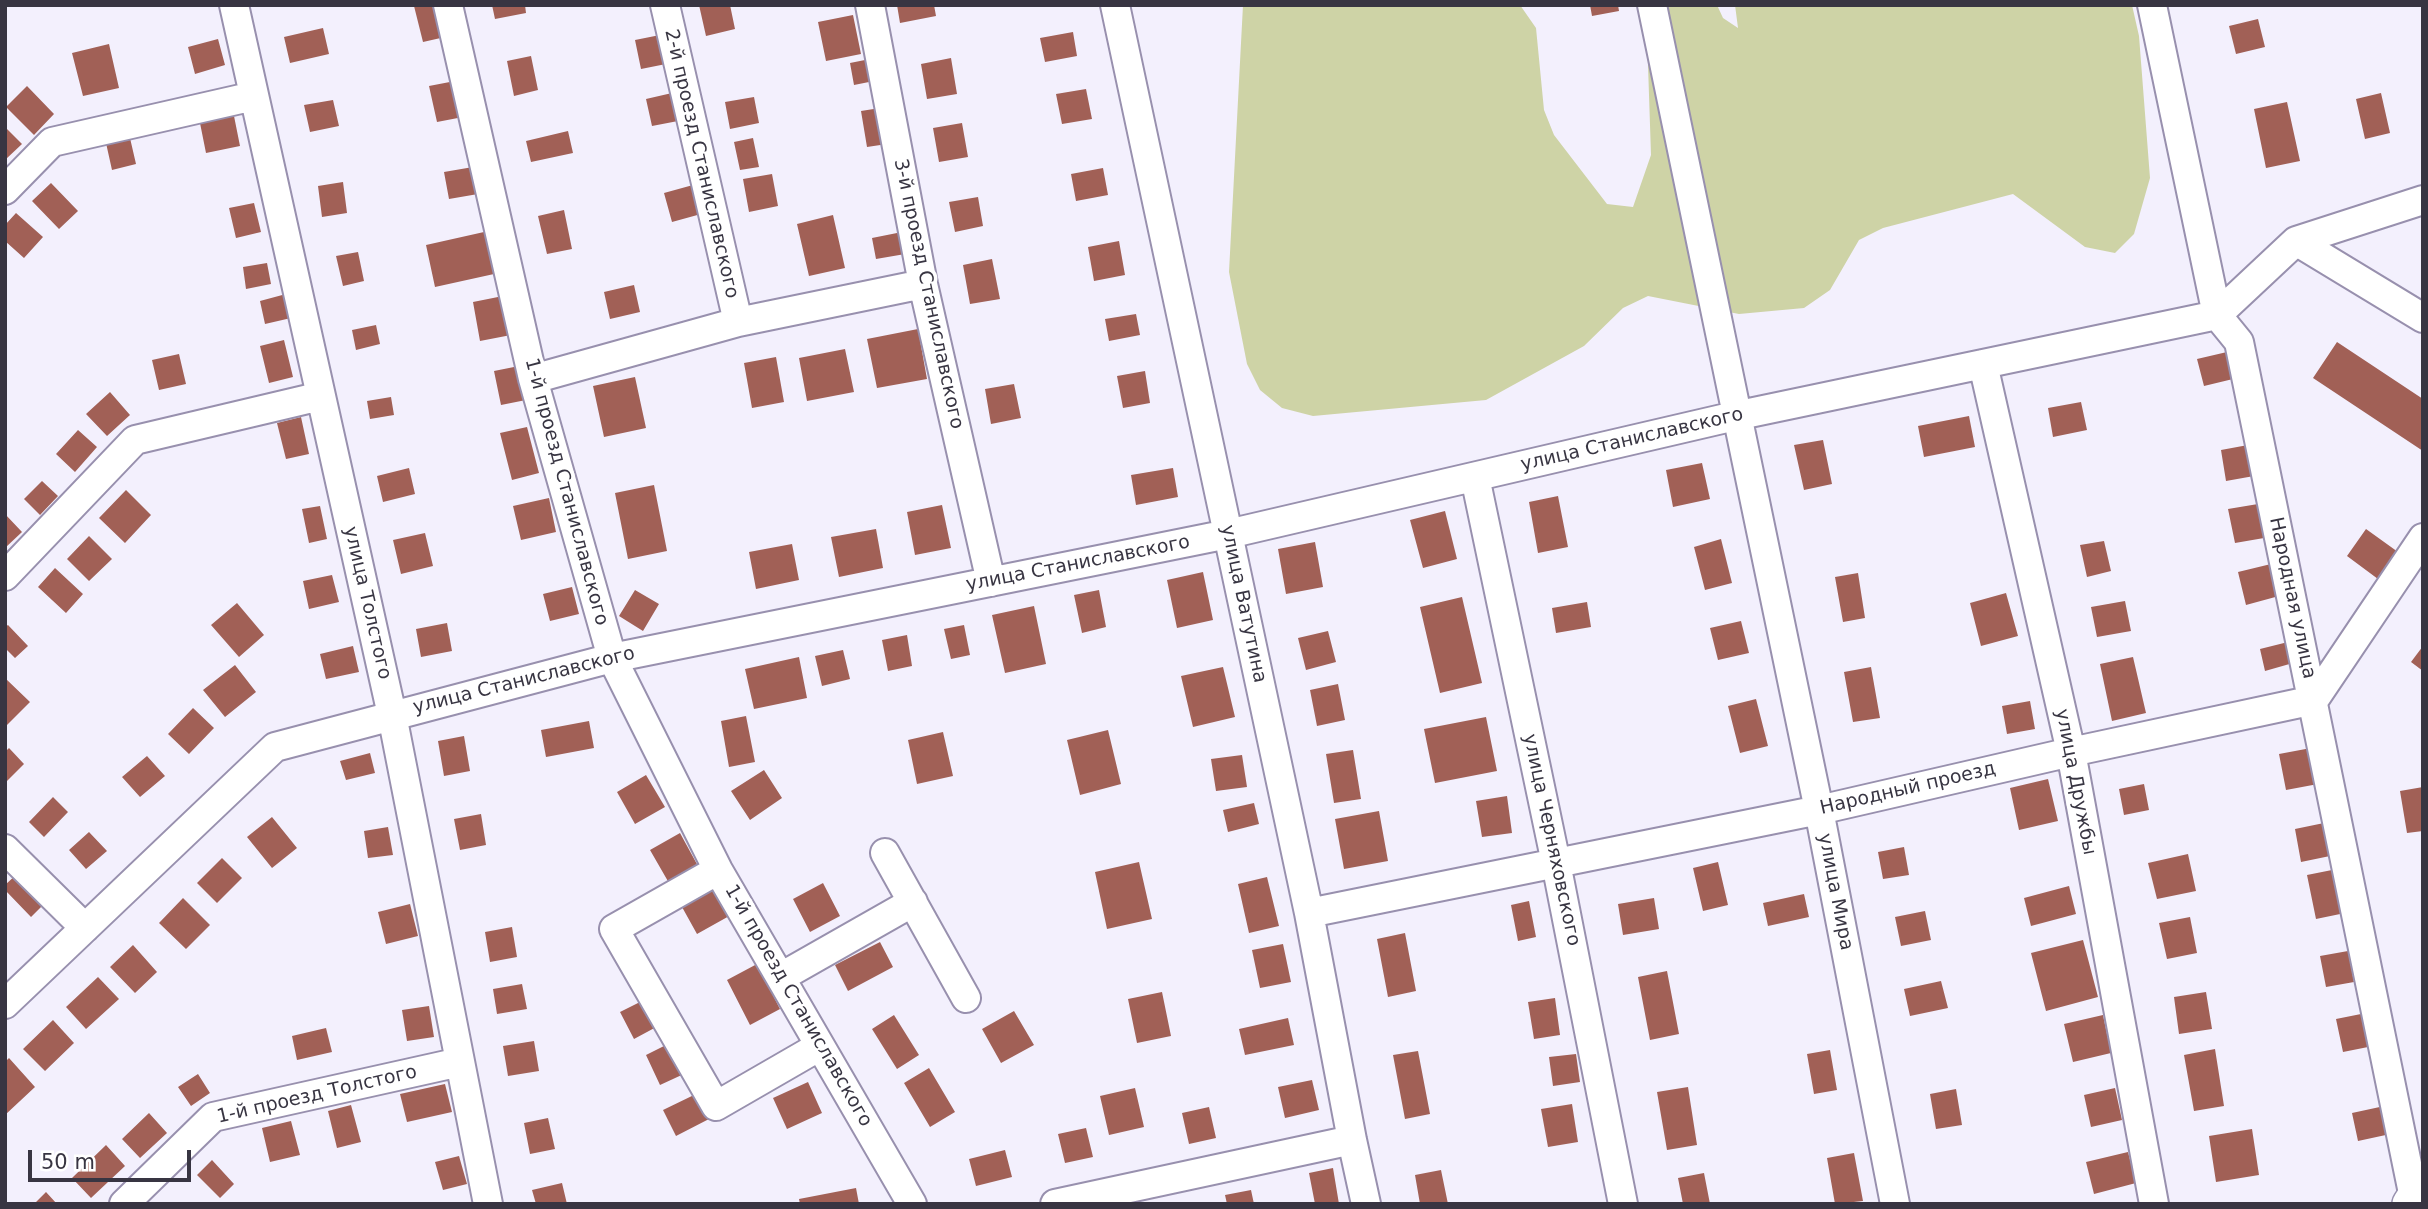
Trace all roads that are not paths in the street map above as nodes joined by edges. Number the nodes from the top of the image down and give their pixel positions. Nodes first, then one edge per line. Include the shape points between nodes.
1 (234, 5) edge
2 (448, 5) edge
3 (665, 5) edge
4 (870, 5) edge
5 (1115, 5) edge
6 (1652, 5) edge
7 (2152, 5) edge
8 (254, 96) junction
9 (5, 190) edge
10 (2423, 200) edge
11 (2296, 242) junction
12 (923, 284) junction
13 (2217, 315) junction
14 (2423, 318) edge
15 (738, 322) junction
16 (1983, 364) junction
17 (533, 379) junction
18 (321, 396) junction
19 (1735, 416) junction
20 (1475, 477) junction
21 (1228, 534) junction
22 (2423, 538) edge
23 (5, 576) edge
24 (991, 582) junction
25 (612, 658) junction
26 (2314, 701) junction
27 (392, 715) junction
28 (2071, 752) junction
29 (1819, 810) junction
30 (5, 849) edge
31 (885, 853) dead end
32 (1556, 863) junction
33 (718, 870) junction
34 (913, 902) junction
35 (1309, 913) junction
36 (85, 928) junction
37 (781, 977) junction
38 (966, 998) dead end
39 (5, 1003) edge
40 (820, 1046) junction
41 (460, 1062) junction
42 (1352, 1140) junction
43 (2416, 1195) edge
44 (1085, 1200) edge
45 (124, 1204) edge
46 (488, 1204) edge
47 (912, 1204) edge
48 (1055, 1204) edge
49 (1366, 1204) edge
50 (1623, 1204) edge
51 (1895, 1204) edge
52 (2154, 1204) edge

1 - 8 street, улица Толстого
2 - 17 street, 1-й проезд Станиславского
3 - 15 street, 2-й проезд Станиславского
4 - 12 street, 3-й проезд Станиславского
5 - 21 street, улица Ватутина
6 - 19 street, улица Мира
7 - 13 street, Народная улица
8 - 9 street via 52,142
8 - 18 street, улица Толстого
10 - 11 street
11 - 13 street
11 - 14 street
12 - 15 street
12 - 24 street, 3-й проезд Станиславского
13 - 16 street, улица Станиславского
13 - 26 street, Народная улица via 2239,342
15 - 17 street
16 - 19 street, улица Станиславского
16 - 28 street, улица Дружбы
17 - 25 street, 1-й проезд Станиславского
18 - 23 street via 135,440
18 - 27 street, улица Толстого
19 - 20 street, улица Станиславского
19 - 29 street, улица Мира
20 - 21 street, улица Станиславского
20 - 32 street, улица Черняховского
21 - 24 street, улица Станиславского
21 - 35 street, улица Ватутина
22 - 26 street
24 - 25 street, улица Станиславского
25 - 27 street, улица Станиславского
25 - 33 street, 1-й проезд Станиславского
26 - 28 street, Народный проезд
26 - 43 street, Народная улица
27 - 36 street, улица Станиславского via 275,747
27 - 41 street, улица Толстого
28 - 29 street, Народный проезд
28 - 52 street, улица Дружбы
29 - 32 street, Народный проезд
29 - 51 street, улица Мира
30 - 36 street
31 - 34 street
32 - 35 street, Народный проезд
32 - 50 street, улица Черняховского
33 - 37 street, 1-й проезд Станиславского
33 - 40 street via 614,929 702,1082 716,1105
34 - 37 street
34 - 38 street
35 - 42 street, улица Ватутина
36 - 39 street, улица Станиславского
37 - 40 street, 1-й проезд Станиславского
40 - 47 street, 1-й проезд Станиславского
41 - 45 street, 1-й проезд Толстого via 213,1116
41 - 46 street, улица Толстого
42 - 44 street
42 - 49 street, улица Ватутина
44 - 48 street

